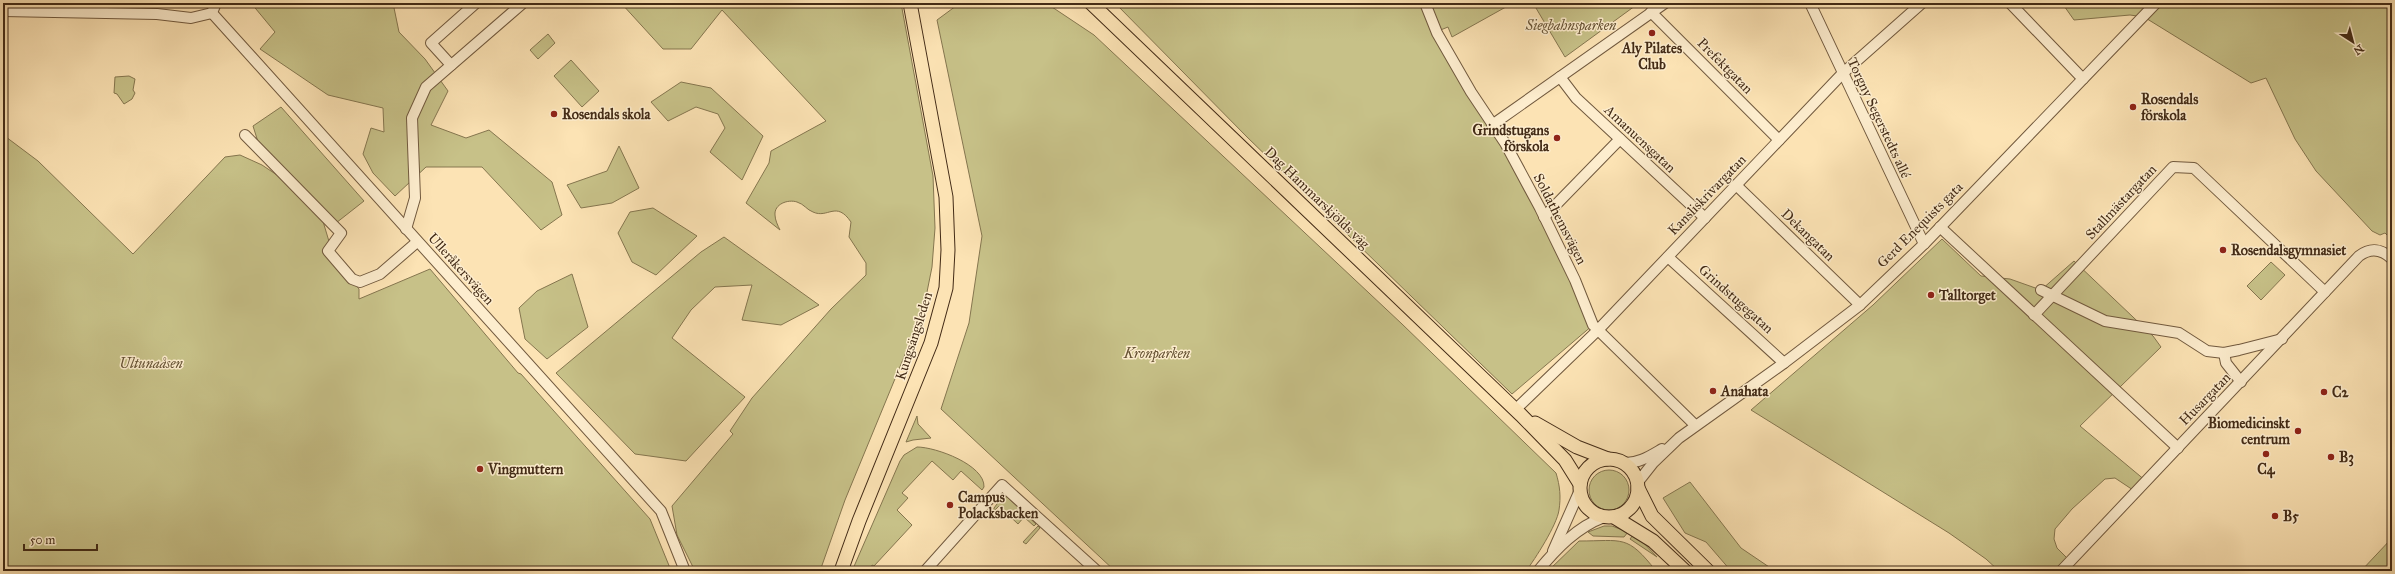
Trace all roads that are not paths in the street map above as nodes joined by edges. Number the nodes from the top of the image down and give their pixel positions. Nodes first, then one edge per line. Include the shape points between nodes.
1 (216, 3) edge
2 (476, 3) edge
3 (523, 3) edge
4 (1091, 3) edge
5 (1425, 3) edge
6 (1664, 3) edge
7 (1810, 3) edge
8 (1922, 3) edge
9 (2010, 3) edge
10 (2156, 3) edge
11 (910, 4) edge
12 (3, 11) edge
13 (1652, 12) junction
14 (212, 13) junction
15 (451, 65) junction
16 (1843, 73) junction
17 (1560, 77) junction
18 (2083, 79) junction
19 (1492, 125) junction
20 (245, 136) dead end
21 (1620, 139) junction
22 (1779, 140) junction
23 (1736, 185) junction
24 (1544, 217) junction
25 (1705, 218) junction
26 (1940, 226) junction
27 (406, 229) junction
28 (417, 242) junction
29 (1924, 244) junction
30 (1668, 256) junction
31 (2392, 259) edge
32 (2041, 290) dead end
33 (2324, 292) junction
34 (2052, 295) junction
35 (1860, 305) junction
36 (2034, 315) junction
37 (1598, 330) junction
38 (2282, 339) junction
39 (2224, 353) junction
40 (1784, 363) junction
41 (2241, 382) junction
42 (1518, 412) junction
43 (1695, 425) junction
44 (1679, 438) junction
45 (2178, 448) junction
46 (1608, 459) junction
47 (1623, 463) junction
48 (1638, 485) junction
49 (1580, 487) junction
50 (1609, 517) junction
51 (1551, 555) junction
52 (685, 571) edge
53 (841, 571) edge
54 (925, 571) edge
55 (1096, 571) edge
56 (1538, 571) edge
57 (1685, 571) edge
58 (1708, 571) edge
59 (2061, 571) edge

1 - 14 street
2 - 15 street via 431,42
3 - 15 street
4 - 42 main road, Dag Hammarskjölds väg
5 - 19 street, Soldathemsvägen via 1437,33
6 - 13 street
7 - 16 street, Torgny Segerstedts allé
8 - 16 street, Kansliskrivargatan
9 - 18 street
10 - 18 street, Gerd Enequists gata
11 - 53 main road, Kungsängsleden via 946,197 946,288 931,343
12 - 14 street via 157,14 191,18
13 - 17 street
13 - 22 street, Prefektgatan
14 - 27 street, Ulleråkersvägen
15 - 27 street via 426,87 412,118 415,198
16 - 22 street, Kansliskrivargatan
16 - 29 street, Torgny Segerstedts allé
17 - 19 street
17 - 21 street, Amanuensgatan via 1576,98
18 - 26 street, Gerd Enequists gata
19 - 24 street, Soldathemsvägen via 1505,143
20 - 28 street via 341,233 328,251 352,278 360,282 380,274
21 - 24 street
21 - 25 street, Amanuensgatan
22 - 23 street, Kansliskrivargatan
23 - 25 street, Kansliskrivargatan
23 - 35 street, Dekangatan
24 - 37 street, Soldathemsvägen via 1575,280 1593,325
25 - 30 street, Kansliskrivargatan
26 - 29 street, Gerd Enequists gata
26 - 36 street
27 - 28 street, Ulleråkersvägen
28 - 52 street, Ulleråkersvägen via 661,511
29 - 35 street, Gerd Enequists gata
30 - 37 street, Kansliskrivargatan
30 - 40 street, Grindstugegatan
31 - 33 street, Husargatan via 2385,252 2372,249 2359,256
32 - 34 street
33 - 34 street, Stallmästargatan via 2194,168 2183,166 2173,168
33 - 38 street, Husargatan
34 - 36 street, Stallmästargatan
34 - 39 street via 2105,321 2179,333 2207,350
35 - 40 street, Gerd Enequists gata
36 - 45 street
37 - 42 street, Kansliskrivargatan via 1539,387
37 - 43 street, Soldathemsvägen via 1636,374
38 - 39 street
38 - 41 street, Husargatan
39 - 41 street via 2226,363
40 - 43 street, Gerd Enequists gata
41 - 45 street, Husargatan
42 - 46 main road, Dag Hammarskjölds väg via 1577,447
42 - 49 main road, Dag Hammarskjölds väg via 1565,460
43 - 44 street, Gerd Enequists gata
44 - 47 street, Gerd Enequists gata via 1648,458
44 - 48 street, Gerd Enequists gata via 1653,463
45 - 59 street, Husargatan
46 - 47 main road
46 - 49 main road via 1598,461 1588,468
47 - 48 main road via 1634,473
48 - 50 main road via 1636,499 1631,508
48 - 58 main road via 1652,516
49 - 50 main road via 1588,509
49 - 51 street
50 - 51 street via 1586,526
50 - 57 main road via 1653,541
51 - 56 street
54 - 55 street via 1002,486

